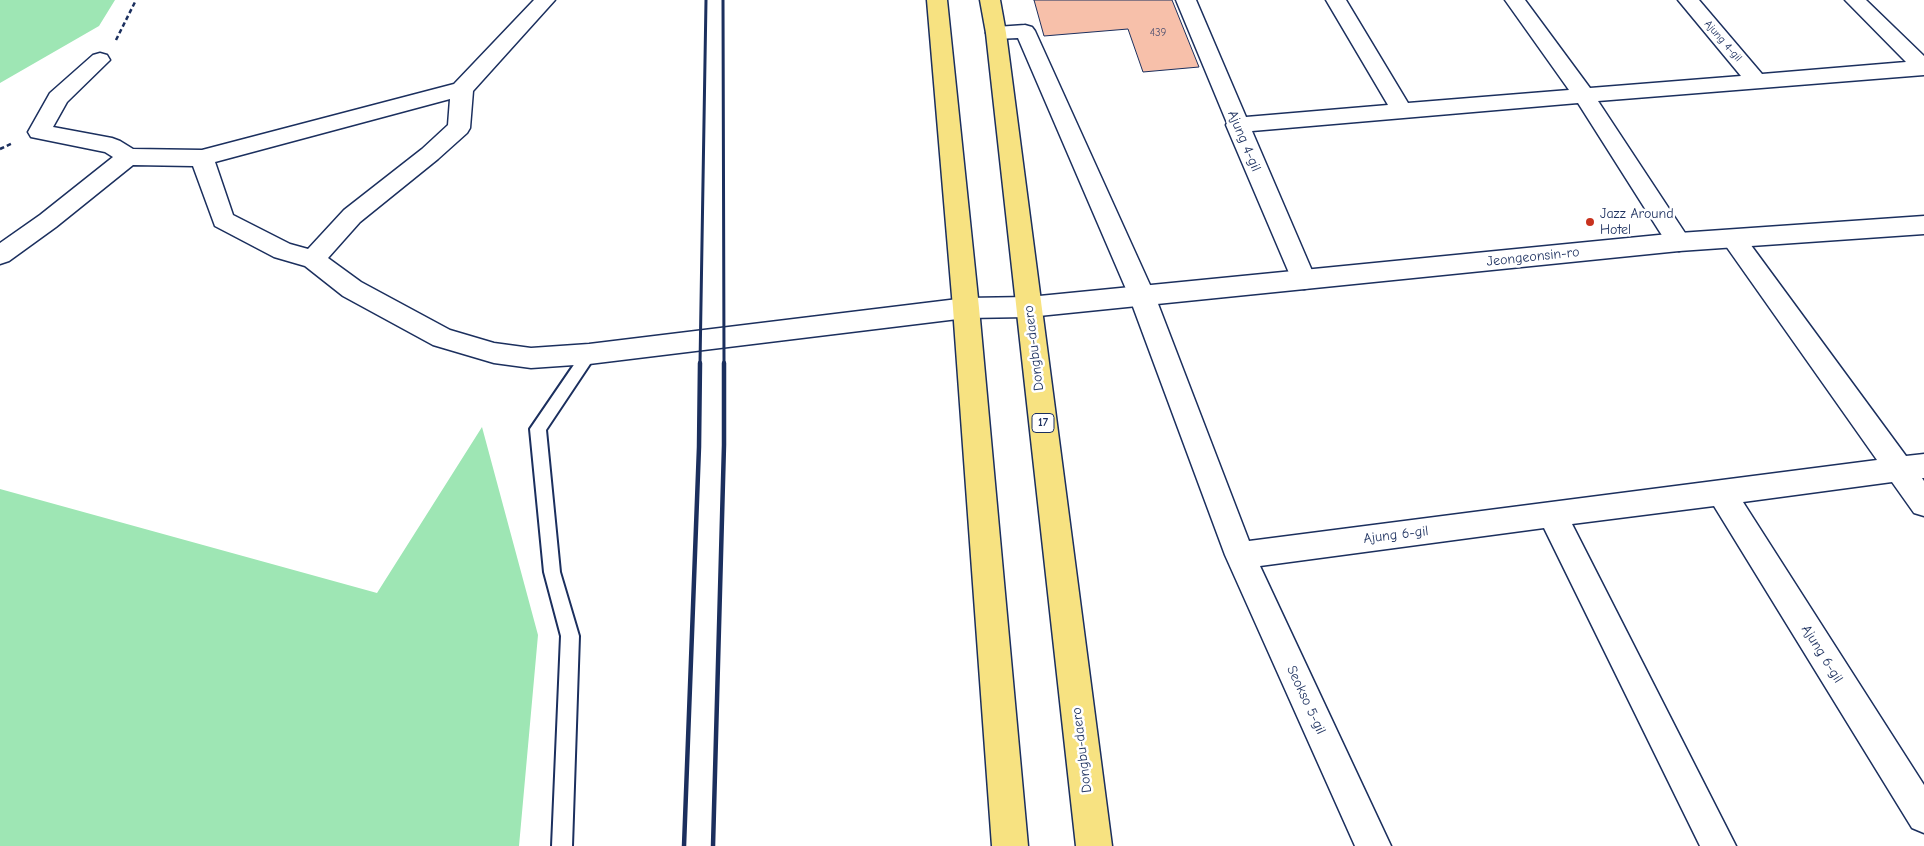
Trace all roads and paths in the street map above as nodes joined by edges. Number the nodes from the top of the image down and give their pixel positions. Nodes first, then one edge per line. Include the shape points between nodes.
1 (136, 0) edge
2 (545, 0) edge
3 (937, 0) edge
4 (990, 0) edge
5 (1186, 0) edge
6 (1336, 0) edge
7 (1515, 0) edge
8 (1688, 0) edge
9 (1855, 0) edge
10 (996, 33) junction
11 (100, 60) joint
12 (1924, 67) edge
13 (1758, 81) junction
14 (462, 89) junction
15 (1584, 96) junction
16 (1402, 111) junction
17 (1237, 125) junction
18 (128, 157) junction
19 (202, 158) junction
20 (1924, 225) edge
21 (1733, 239) junction
22 (1679, 242) junction
23 (0, 255) edge
24 (313, 259) junction
25 (1304, 280) junction
26 (1142, 296) junction
27 (1029, 307) junction
28 (966, 308) junction
29 (588, 354) junction
30 (1911, 467) edge
31 (1721, 492) junction
32 (1924, 504) edge
33 (1552, 514) junction
34 (1240, 555) junction
35 (1924, 816) edge
36 (1096, 845) edge
37 (562, 846) edge
38 (1010, 846) edge
39 (1373, 846) edge
40 (1718, 846) edge

1 - 11 path via 114,44
2 - 14 street
3 - 28 main road
4 - 10 main road, Dongbu-daero / 17
5 - 17 street, Ajung 4-gil
6 - 16 street
7 - 15 street
8 - 13 street, Ajung 4-gil
9 - 12 street
10 - 26 street, Seokso 5-gil via 1025,31
10 - 27 main road, Dongbu-daero / 17
11 - 18 street via 58,98 39,132 112,146
12 - 13 street
13 - 15 street
14 - 19 street
14 - 24 street via 459,128 352,216
15 - 16 street
15 - 22 street
16 - 17 street
17 - 25 street, Ajung 4-gil
18 - 19 street
18 - 23 street
19 - 24 street via 223,220 282,251
20 - 21 street, Jeongeonsin-ro
21 - 22 street, Jeongeonsin-ro
21 - 30 street
22 - 25 street, Jeongeonsin-ro
24 - 29 street, Jeongeonsin-ro via 352,289 442,338 494,353 531,358
25 - 26 street, Jeongeonsin-ro
26 - 27 street, Jeongeonsin-ro
26 - 34 street, Seokso 5-gil
27 - 28 street, Jeongeonsin-ro
27 - 36 main road, Dongbu-daero / 17
28 - 29 street, Jeongeonsin-ro
28 - 38 main road
29 - 37 lane via 538,429 552,572 570,636
30 - 31 street, Ajung 6-gil
30 - 32 street
31 - 33 street, Ajung 6-gil
31 - 35 street, Ajung 6-gil
33 - 34 street, Ajung 6-gil
33 - 40 street
34 - 39 street, Seokso 5-gil

